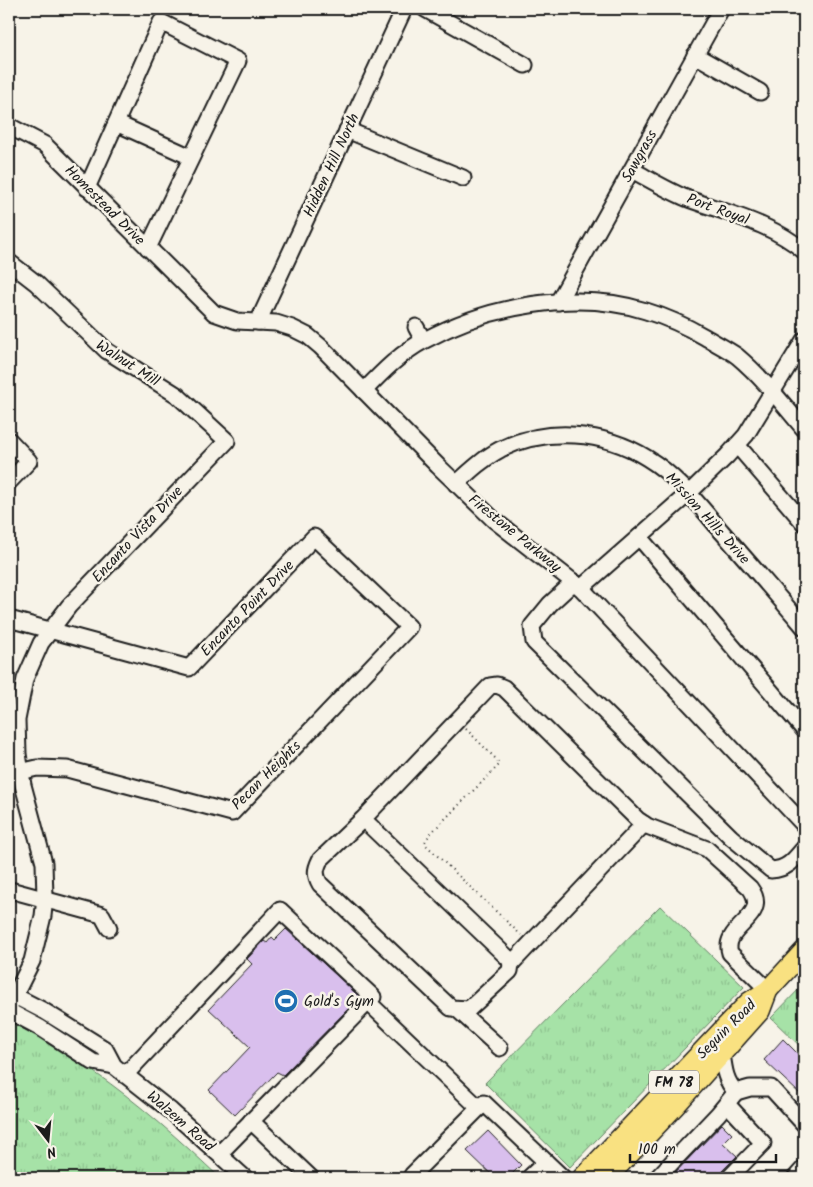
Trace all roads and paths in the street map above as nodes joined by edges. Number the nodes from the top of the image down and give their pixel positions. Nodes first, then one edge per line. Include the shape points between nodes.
1 (404, 9) edge
2 (425, 9) edge
3 (721, 9) edge
4 (163, 15) edge
5 (695, 55) junction
6 (526, 65) dead end
7 (760, 92) dead end
8 (116, 124) junction
9 (9, 126) edge
10 (347, 130) junction
11 (191, 158) junction
12 (632, 170) junction
13 (463, 178) dead end
14 (87, 188) junction
15 (148, 248) junction
16 (804, 250) edge
17 (9, 262) edge
18 (194, 294) joint
19 (558, 302) junction
20 (258, 322) junction
21 (416, 327) dead end
22 (423, 340) junction
23 (804, 340) edge
24 (364, 390) junction
25 (773, 392) junction
26 (804, 428) edge
27 (9, 440) edge
28 (227, 441) joint
29 (737, 445) junction
30 (9, 482) edge
31 (456, 484) junction
32 (689, 493) junction
33 (804, 523) edge
34 (639, 537) junction
35 (578, 585) junction
36 (9, 619) edge
37 (409, 627) joint
38 (804, 627) edge
39 (50, 630) junction
40 (458, 720) junction
41 (804, 730) edge
42 (20, 772) junction
43 (363, 819) junction
44 (644, 824) junction
45 (804, 825) edge
46 (804, 848) edge
47 (10, 890) edge
48 (45, 898) junction
49 (110, 928) dead end
50 (530, 944) junction
51 (804, 951) edge
52 (511, 964) junction
53 (768, 990) junction
54 (11, 999) edge
55 (368, 1002) junction
56 (458, 1010) junction
57 (9, 1012) edge
58 (500, 1048) dead end
59 (722, 1053) junction
60 (120, 1071) junction
61 (701, 1077) junction
62 (731, 1094) junction
63 (479, 1108) junction
64 (251, 1121) junction
65 (804, 1124) edge
66 (219, 1154) junction
67 (601, 1158) junction
68 (546, 1162) junction
69 (804, 1168) edge
70 (416, 1177) edge
71 (245, 1178) edge
72 (310, 1178) edge
73 (529, 1178) edge
74 (563, 1178) edge
75 (582, 1178) edge
76 (591, 1178) edge
77 (607, 1178) edge
78 (657, 1178) edge
79 (729, 1178) edge
80 (795, 1178) edge

1 - 10 street, Hidden Hill North
2 - 6 street
3 - 5 street, Sawgrass
4 - 8 street
4 - 11 street via 238,61
5 - 7 street
5 - 12 street, Sawgrass
8 - 11 street
8 - 14 street
9 - 14 street, Homestead Drive via 45,145
10 - 13 street
10 - 20 street, Hidden Hill North
11 - 15 street
12 - 16 street, Port Royal via 685,197 754,222
12 - 19 street, Sawgrass
14 - 15 street, Homestead Drive
15 - 18 street, Homestead Drive
17 - 28 street, Walnut Mill via 36,283 107,351 177,395
18 - 20 street, Firestone Parkway via 214,313 237,321
19 - 22 street via 509,309
19 - 25 street via 632,307 668,318 736,355
20 - 24 street, Firestone Parkway via 276,323 308,336
21 - 22 street
22 - 24 street
23 - 25 street
24 - 31 street, Firestone Parkway
25 - 26 street
25 - 29 street
27 - 30 street via 29,461
28 - 39 street, Encanto Vista Drive
29 - 32 street
29 - 33 street
31 - 32 street, Mission Hills Drive via 489,456 507,447 542,437 573,435 604,440 634,450 660,467
31 - 35 street, Firestone Parkway via 494,520
32 - 34 street
32 - 38 street, Mission Hills Drive
34 - 35 street
34 - 41 street
35 - 45 street, Firestone Parkway
35 - 46 street via 550,604 532,626 534,642 731,837 771,870 782,869
36 - 39 street, Encanto Point Drive
37 - 39 street, Encanto Point Drive via 314,537 189,668
37 - 42 street, Pecan Heights via 232,813 67,769 37,768
39 - 42 street via 30,666 18,705
40 - 43 street
40 - 44 street via 490,686 504,688
40 - 50 path via 499,764 425,842
42 - 48 street via 44,863
43 - 52 street
43 - 56 street via 320,860 316,876 320,884 451,1008
44 - 50 street
44 - 53 street via 707,849 754,894 754,911 730,938 728,947 730,953
47 - 48 street
48 - 49 street via 102,916
48 - 54 street via 32,961
50 - 52 street
51 - 53 main road, Seguin Road / FM 78
52 - 56 street via 510,970 469,1009
53 - 59 main road, Seguin Road / FM 78 via 760,1010
53 - 67 main road, Seguin Road / FM 78 via 749,1002
54 - 60 street, Walzem Road via 66,1024 105,1049
55 - 60 street via 373,997 280,910
55 - 63 street
55 - 64 street
56 - 58 street
57 - 60 street, Walzem Road via 93,1062
59 - 61 main road, Seguin Road / FM 78
59 - 62 street
60 - 66 street, Walzem Road
61 - 62 street via 715,1079
61 - 77 main road, Seguin Road / FM 78
62 - 65 street via 750,1088 771,1088
62 - 78 street
62 - 79 street via 763,1143
63 - 68 street via 484,1103
63 - 70 street
64 - 66 street
64 - 72 street
66 - 71 street, Walzem Road
67 - 75 main road, Seguin Road / FM 78
67 - 76 main road
68 - 73 street
68 - 74 street
69 - 80 street

